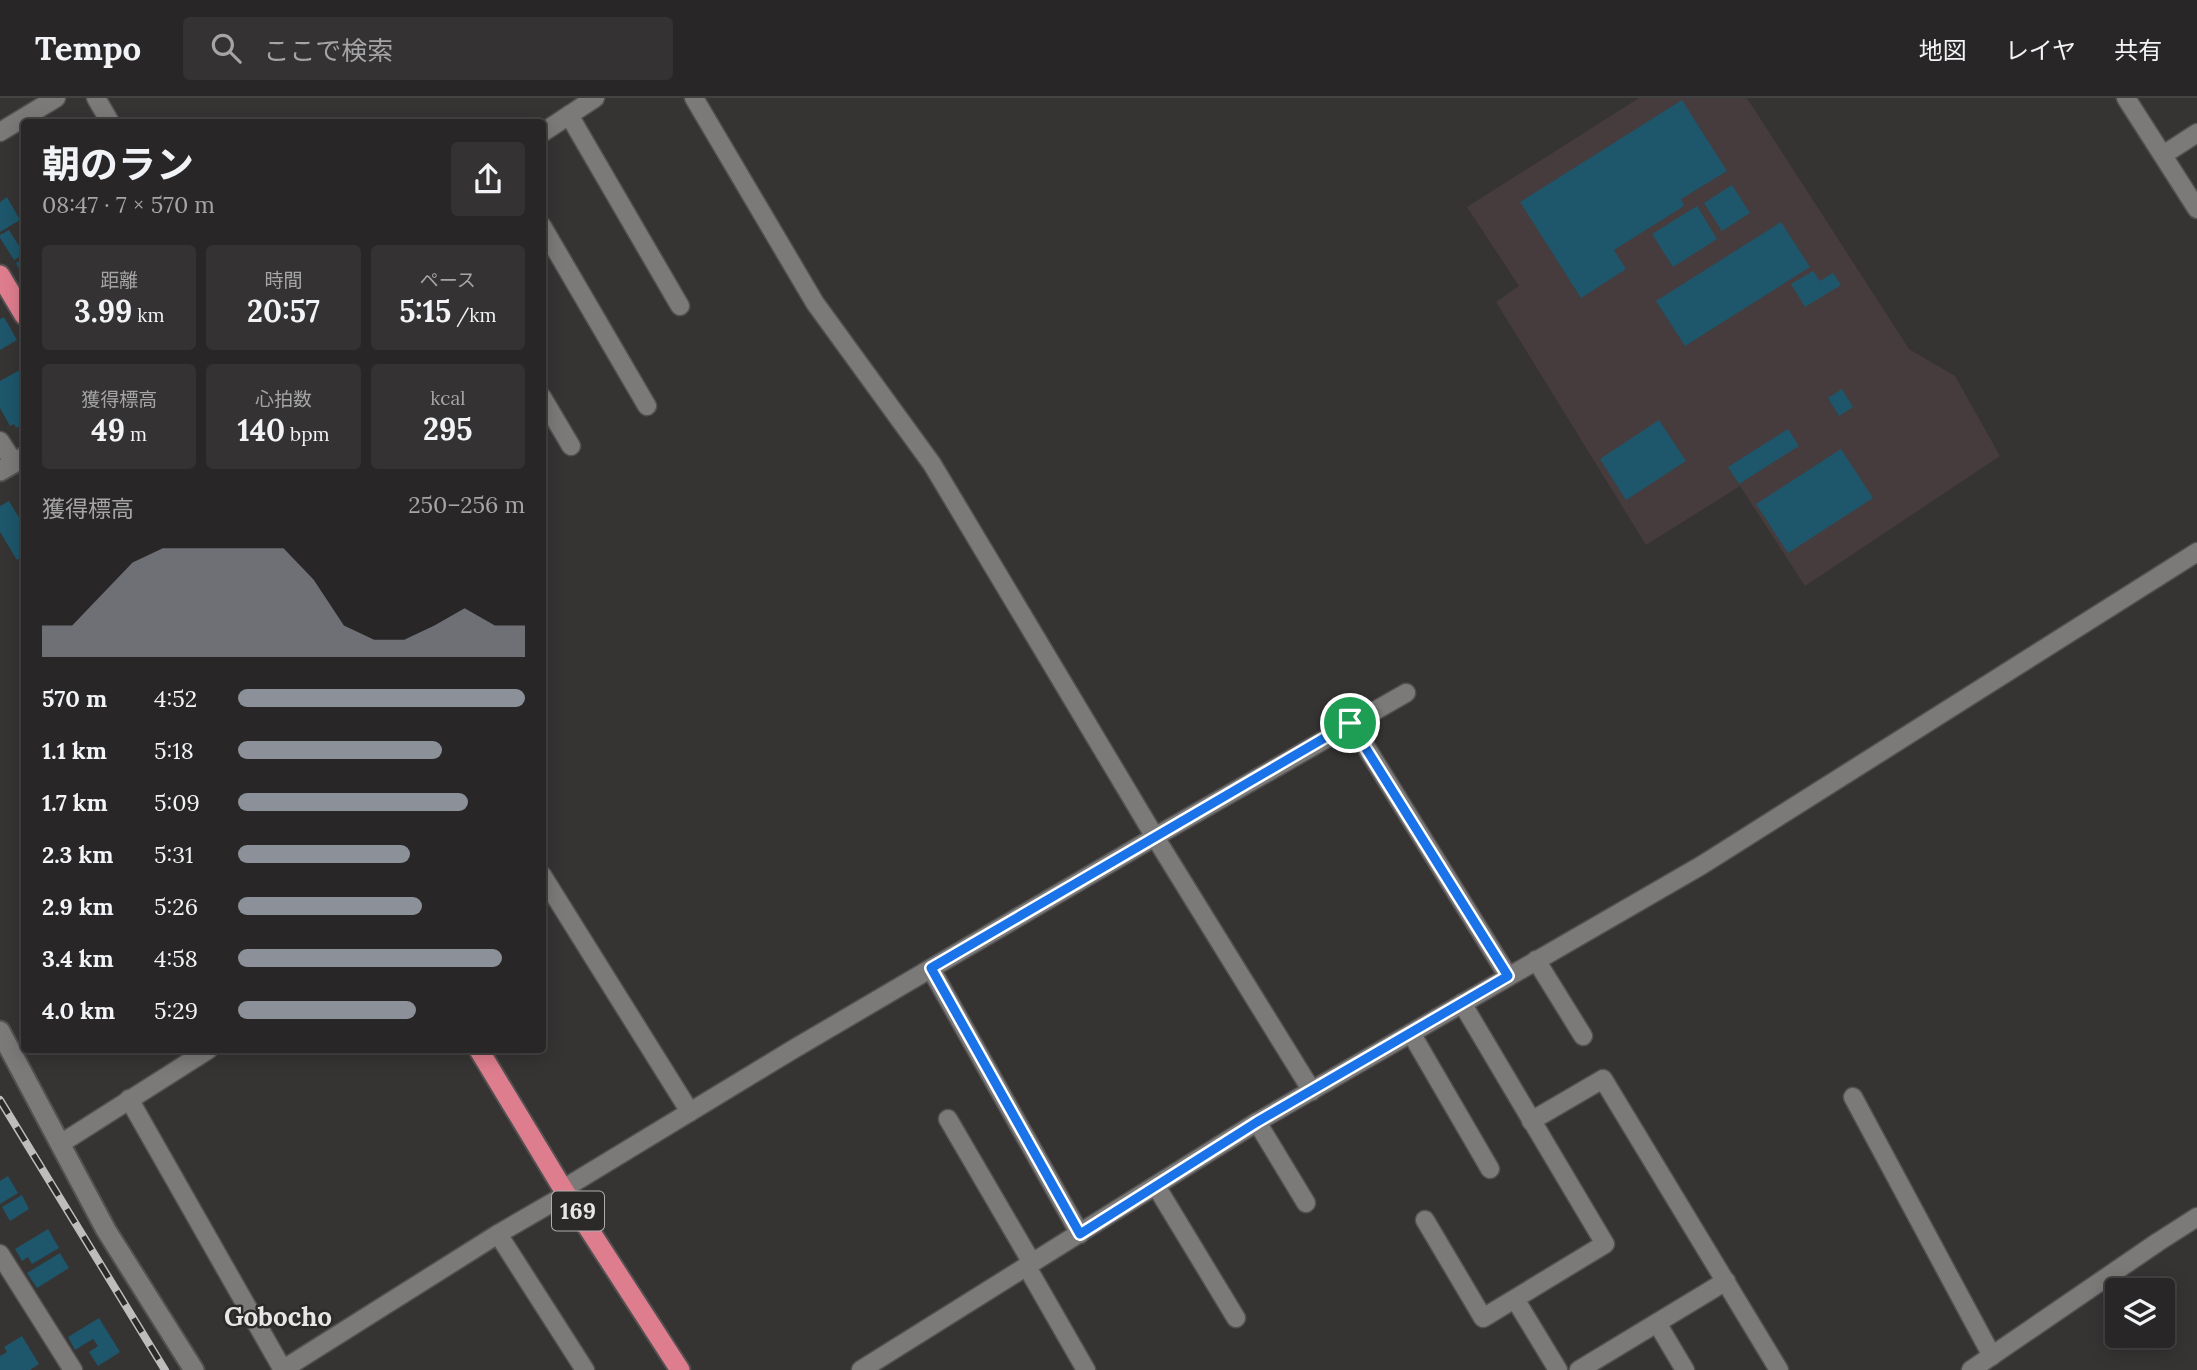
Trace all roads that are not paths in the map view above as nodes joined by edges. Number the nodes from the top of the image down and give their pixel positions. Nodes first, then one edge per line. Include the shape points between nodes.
1 (96, 98) edge
2 (595, 98) edge
3 (694, 98) edge
4 (2126, 98) edge
5 (53, 99) edge
6 (569, 115) junction
7 (108, 119) edge
8 (546, 130) edge
9 (0, 132) edge
10 (2197, 133) edge
11 (2163, 155) junction
12 (2197, 209) edge
13 (546, 233) edge
14 (0, 275) edge
15 (680, 306) dead end
16 (21, 310) edge
17 (546, 404) edge
18 (647, 406) dead end
19 (0, 441) edge
20 (571, 446) dead end
21 (13, 464) edge
22 (2197, 552) edge
23 (1406, 693) dead end
24 (1350, 723) junction
25 (1155, 837) junction
26 (546, 879) edge
27 (1536, 960) junction
28 (931, 968) junction
29 (1508, 976) junction
30 (1462, 1003) junction
31 (0, 1031) edge
32 (1411, 1033) junction
33 (1583, 1036) dead end
34 (203, 1053) edge
35 (481, 1053) edge
36 (1312, 1091) junction
37 (1853, 1097) dead end
38 (129, 1099) junction
39 (690, 1112) junction
40 (948, 1119) dead end
41 (1531, 1121) junction
42 (1257, 1122) junction
43 (60, 1144) junction
44 (1490, 1169) dead end
45 (1156, 1186) junction
46 (565, 1191) junction
47 (1306, 1203) dead end
48 (2197, 1217) edge
49 (1425, 1220) dead end
50 (498, 1234) junction
51 (1080, 1234) junction
52 (0, 1254) edge
53 (1029, 1265) junction
54 (1726, 1281) junction
55 (1515, 1298) junction
56 (1236, 1318) dead end
57 (1657, 1323) junction
58 (1992, 1356) junction
59 (73, 1370) edge
60 (194, 1370) edge
61 (282, 1370) edge
62 (585, 1370) edge
63 (680, 1370) edge
64 (861, 1370) edge
65 (1086, 1370) edge
66 (1558, 1370) edge
67 (1578, 1370) edge
68 (1685, 1370) edge
69 (1779, 1370) edge
70 (1971, 1370) edge

1 - 7 street
2 - 6 street
3 - 25 street via 815,303 932,464
4 - 11 street
5 - 9 street
6 - 8 street
6 - 15 street
10 - 11 street
11 - 12 street
13 - 18 street
14 - 16 highway
17 - 20 street
19 - 21 street
22 - 27 street via 1702,865
23 - 24 street
24 - 25 street
24 - 29 street
25 - 28 street
25 - 36 street
26 - 39 street
27 - 29 street
27 - 33 street
28 - 39 street
28 - 51 street
29 - 30 street
30 - 32 street
30 - 41 street
31 - 43 street
32 - 36 street
32 - 44 street
34 - 38 street
35 - 46 highway, 169
36 - 42 street
37 - 58 street
38 - 43 street
38 - 61 street
39 - 46 street
40 - 53 street
41 - 54 street via 1603,1079
41 - 55 street via 1605,1244
42 - 45 street
42 - 47 street
43 - 60 street via 106,1230
45 - 51 street
45 - 56 street
46 - 50 street
46 - 63 highway, 169
48 - 58 street
49 - 55 street via 1483,1318
50 - 61 street
50 - 62 street
51 - 53 street
52 - 59 street
53 - 64 street
53 - 65 street
54 - 57 street
54 - 69 street
55 - 66 street
57 - 67 street
57 - 68 street
58 - 70 street

